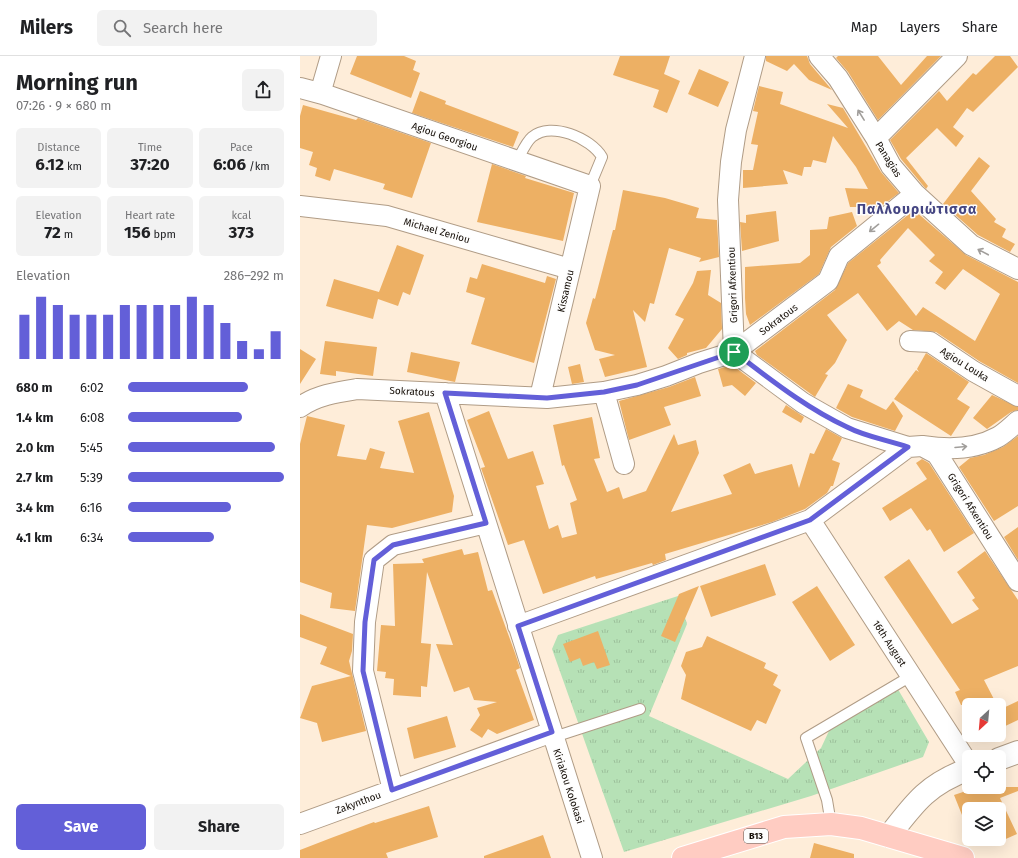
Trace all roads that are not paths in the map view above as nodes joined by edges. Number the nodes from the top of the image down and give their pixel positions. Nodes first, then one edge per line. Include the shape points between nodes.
1 (331, 56) edge
2 (755, 56) edge
3 (820, 56) edge
4 (957, 56) edge
5 (300, 88) edge
6 (323, 94) junction
7 (876, 138) junction
8 (517, 161) junction
9 (590, 186) junction
10 (915, 194) junction
11 (300, 206) edge
12 (570, 269) junction
13 (1018, 269) edge
14 (910, 341) dead end
15 (734, 352) junction
16 (604, 392) junction
17 (445, 393) junction
18 (1018, 396) edge
19 (540, 398) junction
20 (300, 407) edge
21 (1018, 421) edge
22 (915, 446) junction
23 (624, 464) dead end
24 (810, 520) junction
25 (486, 523) junction
26 (1018, 581) edge
27 (518, 626) junction
28 (911, 676) junction
29 (640, 709) dead end
30 (553, 734) junction
31 (1018, 752) edge
32 (962, 755) edge
33 (1006, 756) edge
34 (962, 772) edge
35 (392, 790) junction
36 (300, 824) edge
37 (831, 824) junction
38 (889, 836) junction
39 (592, 858) edge
40 (683, 858) edge
41 (963, 858) edge

1 - 6 street via 322,87
2 - 15 street, Grigori Afxentiou via 736,130 728,200
7 -> 3 street, Panagias via 838,78
4 - 7 street
5 - 6 street, Agiou Georgiou
6 - 8 street, Agiou Georgiou
7 - 10 street, Panagias via 891,166
8 - 9 street, Agiou Georgiou
8 - 9 lane via 531,137 544,130 567,133 590,142 602,157
9 - 12 street, Kissamou
13 -> 10 street, Panagias via 971,245
10 -> 15 street, Sokratous via 839,256 828,280
11 - 12 street, Michael Zeniou via 387,216
12 - 19 street, Kissamou
14 - 18 street, Agiou Louka via 930,342 973,371
15 - 16 street, Sokratous via 644,383
15 - 22 street, Grigori Afxentiou via 803,403 827,417 870,436
16 - 19 street, Sokratous
16 - 23 street
17 - 19 street, Sokratous
17 - 20 street, Sokratous via 357,389 334,393
17 - 25 street, Kiriakou Kolokasi
22 -> 21 street via 942,449 973,446 999,437
22 - 24 street
22 - 26 street, Grigori Afxentiou via 937,454
24 - 27 street
24 - 28 street, 16th August
25 - 27 street, Kiriakou Kolokasi
25 - 35 street via 393,545 374,560 365,622 363,671
27 - 30 street, Kiriakou Kolokasi
28 - 32 street, 16th August
28 - 37 lane via 806,738 827,800
29 - 30 lane
30 - 35 street, Zakynthou
30 - 39 street, Kiriakou Kolokasi
31 - 33 main road
34 - 38 main road via 948,777 926,792
35 - 36 street, Zakynthou
37 - 38 main road, B13 via 861,828
37 - 40 main road, B13 via 784,827
38 - 41 main road, B13

